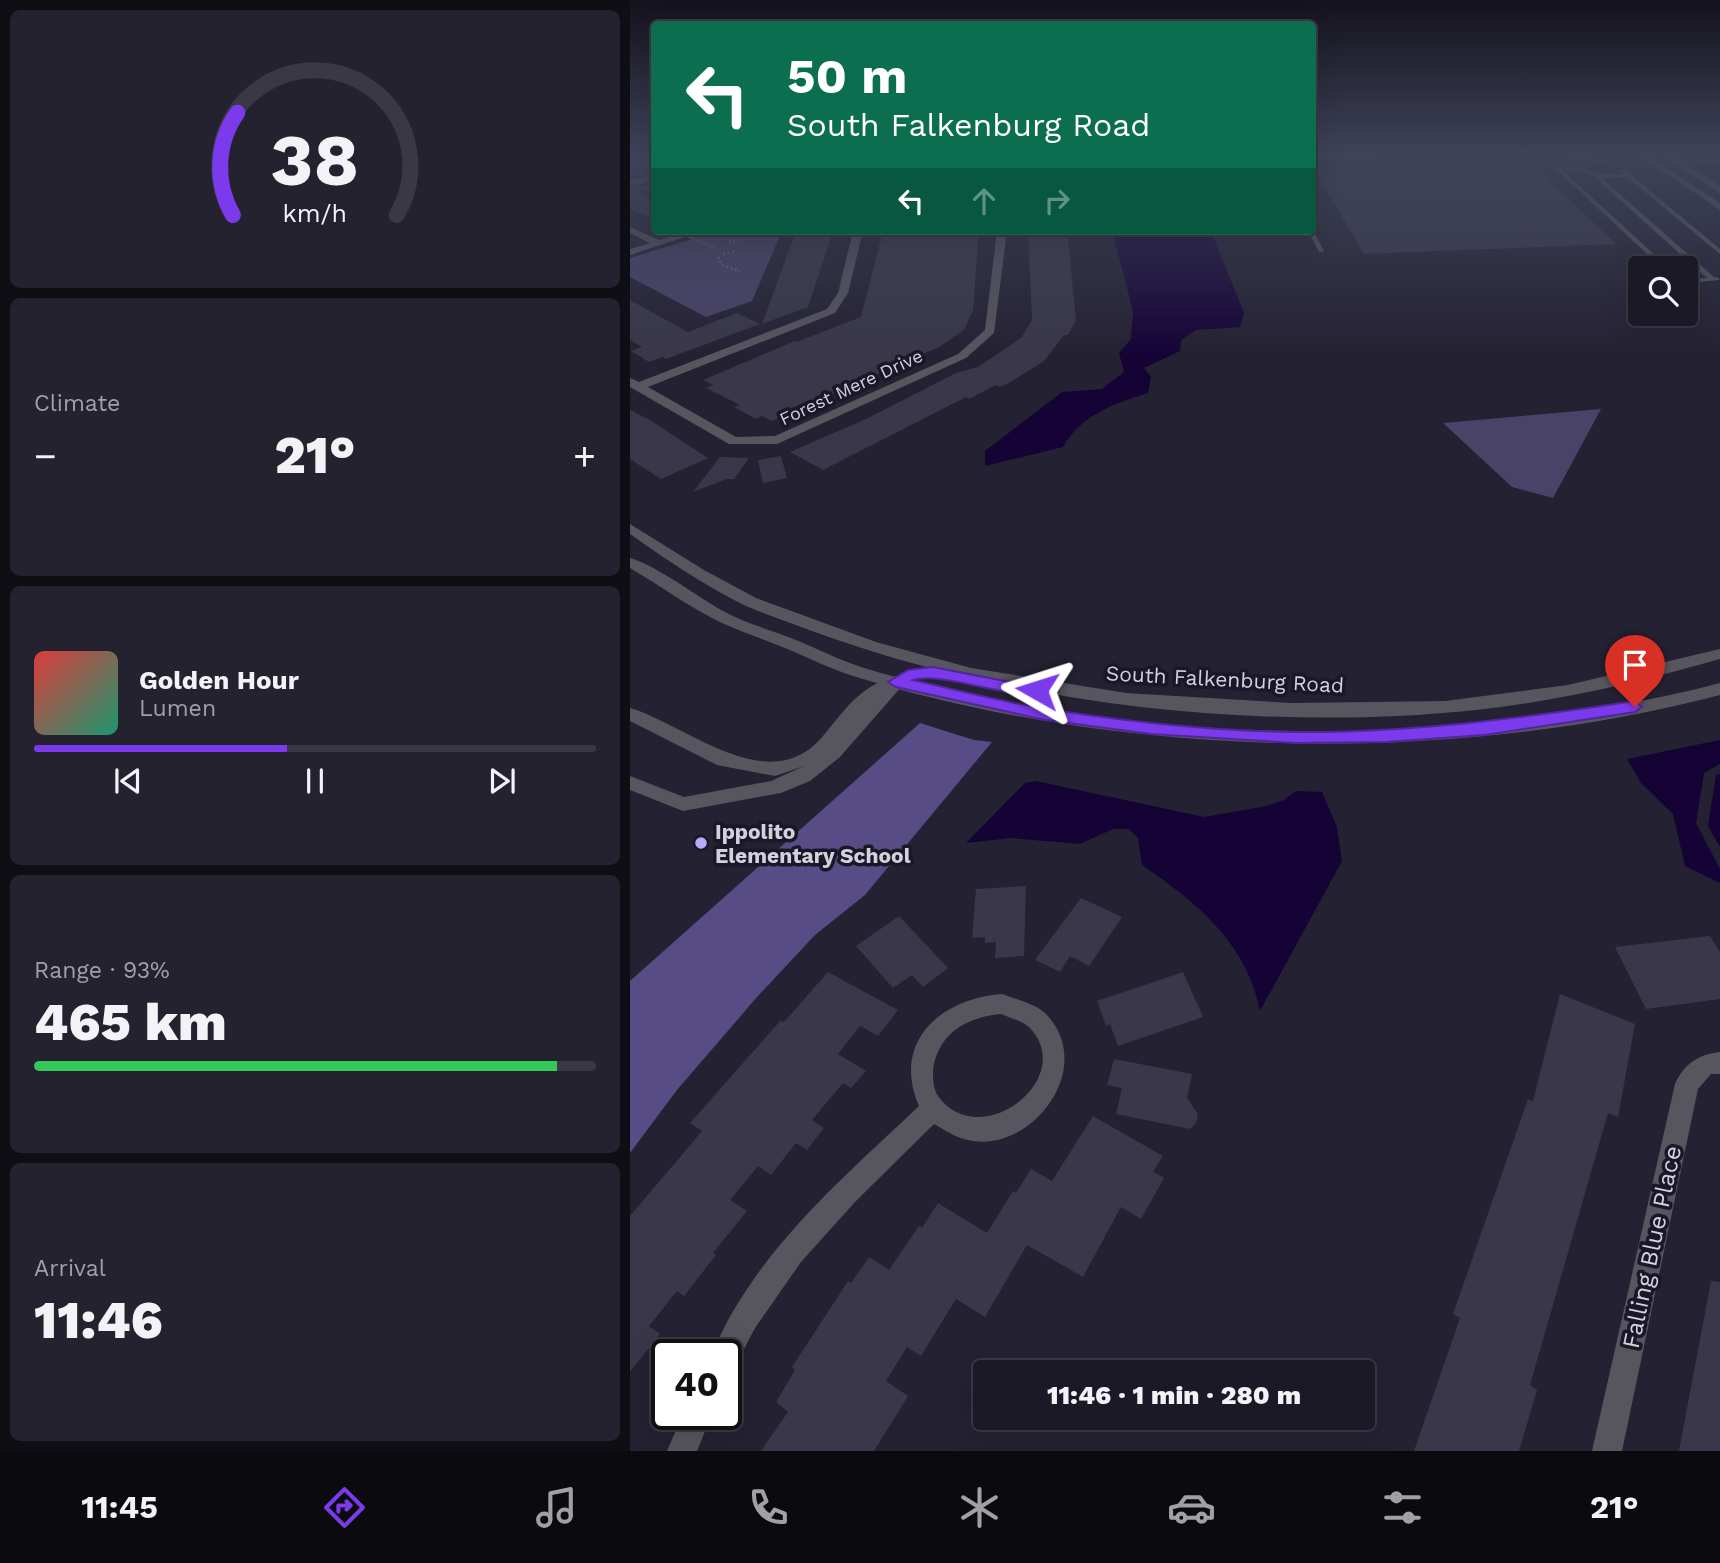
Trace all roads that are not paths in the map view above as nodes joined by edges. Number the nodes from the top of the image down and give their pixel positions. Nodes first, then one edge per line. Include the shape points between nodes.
1 (1616, 222) edge
2 (1650, 222) edge
3 (1683, 222) edge
4 (630, 230) edge
5 (683, 235) edge
6 (688, 235) edge
7 (857, 235) edge
8 (1002, 235) edge
9 (1313, 235) edge
10 (658, 243) junction
11 (715, 248) dead end
12 (1321, 251) dead end
13 (630, 252) edge
14 (1720, 252) edge
15 (1653, 256) edge
16 (1717, 279) edge
17 (1698, 280) edge
18 (634, 385) edge
19 (633, 533) edge
20 (630, 562) edge
21 (1720, 654) edge
22 (896, 682) junction
23 (1720, 688) edge
24 (1054, 690) junction
25 (630, 713) edge
26 (734, 762) junction
27 (630, 783) edge
28 (710, 799) junction
29 (1720, 1063) edge
30 (933, 1110) junction
31 (733, 1339) edge
32 (691, 1430) edge
33 (682, 1451) edge
34 (1607, 1451) edge

1 - 15 lane
2 - 16 lane
3 - 14 lane
4 - 10 street
5 - 10 street
6 - 11 lane
7 - 18 street via 843,293 831,310
8 - 18 street, Forest Mere Drive via 990,331 962,356 776,440 734,441
9 - 12 lane
10 - 13 street
16 - 17 lane
19 - 24 street, South Falkenburg Road via 742,597 874,649
20 - 22 street via 724,618 856,671
21 - 24 street, South Falkenburg Road via 1587,687 1474,704 1407,708 1293,710
22 - 23 street via 1045,714 1151,729 1295,737 1485,729 1586,716
22 - 24 street via 933,672 1020,689
22 - 26 street via 856,704 827,744 805,758 775,769
22 - 28 street via 834,752 804,776 774,788
25 - 26 street via 717,758
26 - 28 street via 736,775
27 - 28 street via 683,804
29 - 34 street, Falling Blue Place via 1705,1063 1687,1084
30 - 30 street via 968,1129 990,1129 1031,1110 1054,1073 1051,1036 1040,1020 1023,1009 979,1005 939,1028 926,1047 920,1069 922,1091
30 - 31 street via 819,1219
32 - 33 street

